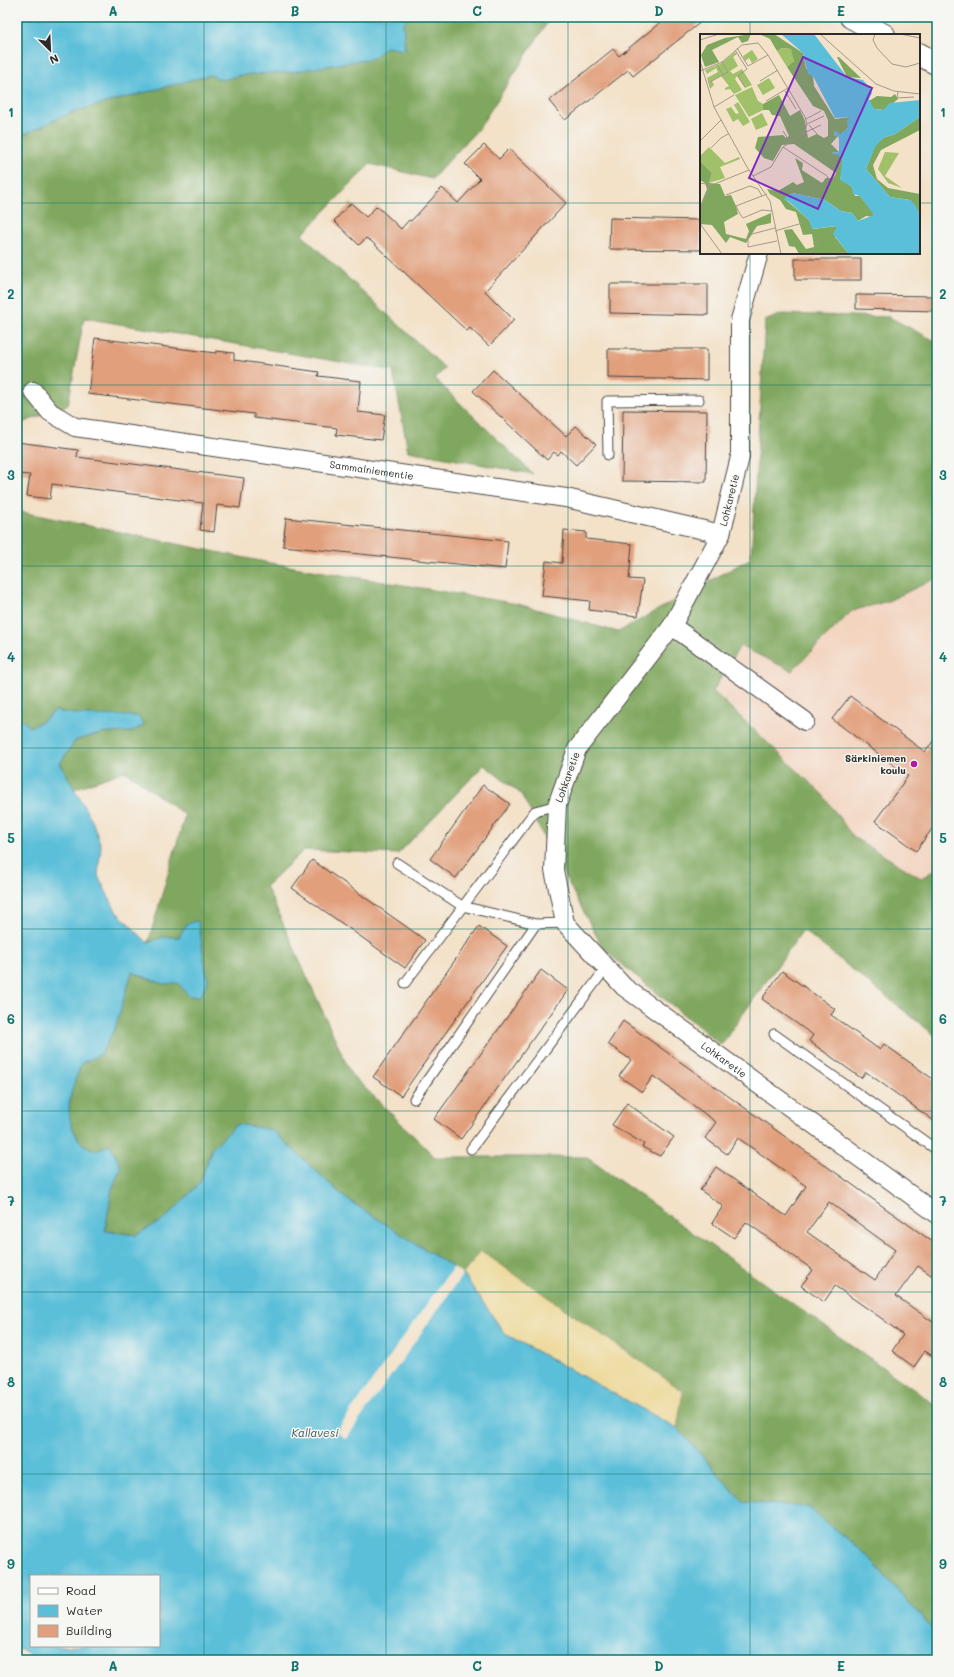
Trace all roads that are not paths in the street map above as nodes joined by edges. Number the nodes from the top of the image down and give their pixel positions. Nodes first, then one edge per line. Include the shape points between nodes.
1 (851, 17) edge
2 (882, 34) edge
3 (920, 55) edge
4 (937, 64) edge
5 (759, 254) edge
6 (33, 391) dead end
7 (699, 400) dead end
8 (608, 455) dead end
9 (721, 534) junction
10 (672, 626) junction
11 (805, 721) dead end
12 (557, 805) junction
13 (396, 863) dead end
14 (462, 906) junction
15 (565, 923) junction
16 (536, 924) junction
17 (606, 968) junction
18 (405, 983) dead end
19 (774, 1034) dead end
20 (414, 1099) dead end
21 (471, 1149) dead end
22 (937, 1150) edge
23 (937, 1214) edge

1 - 2 street
3 - 4 street
5 - 9 street, Lohkaretie via 740,320 740,457
6 - 9 street, Sammalniementie via 50,412 75,427 566,498
7 - 8 lane via 607,401
9 - 10 street, Lohkaretie
10 - 11 street
10 - 12 street, Lohkaretie via 577,749
12 - 14 lane via 534,811
12 - 15 street, Lohkaretie via 554,870
13 - 14 lane
14 - 16 lane
14 - 18 lane
15 - 16 lane
15 - 17 street, Lohkaretie
16 - 20 lane
17 - 21 lane
17 - 23 street, Lohkaretie via 624,987
19 - 22 lane

